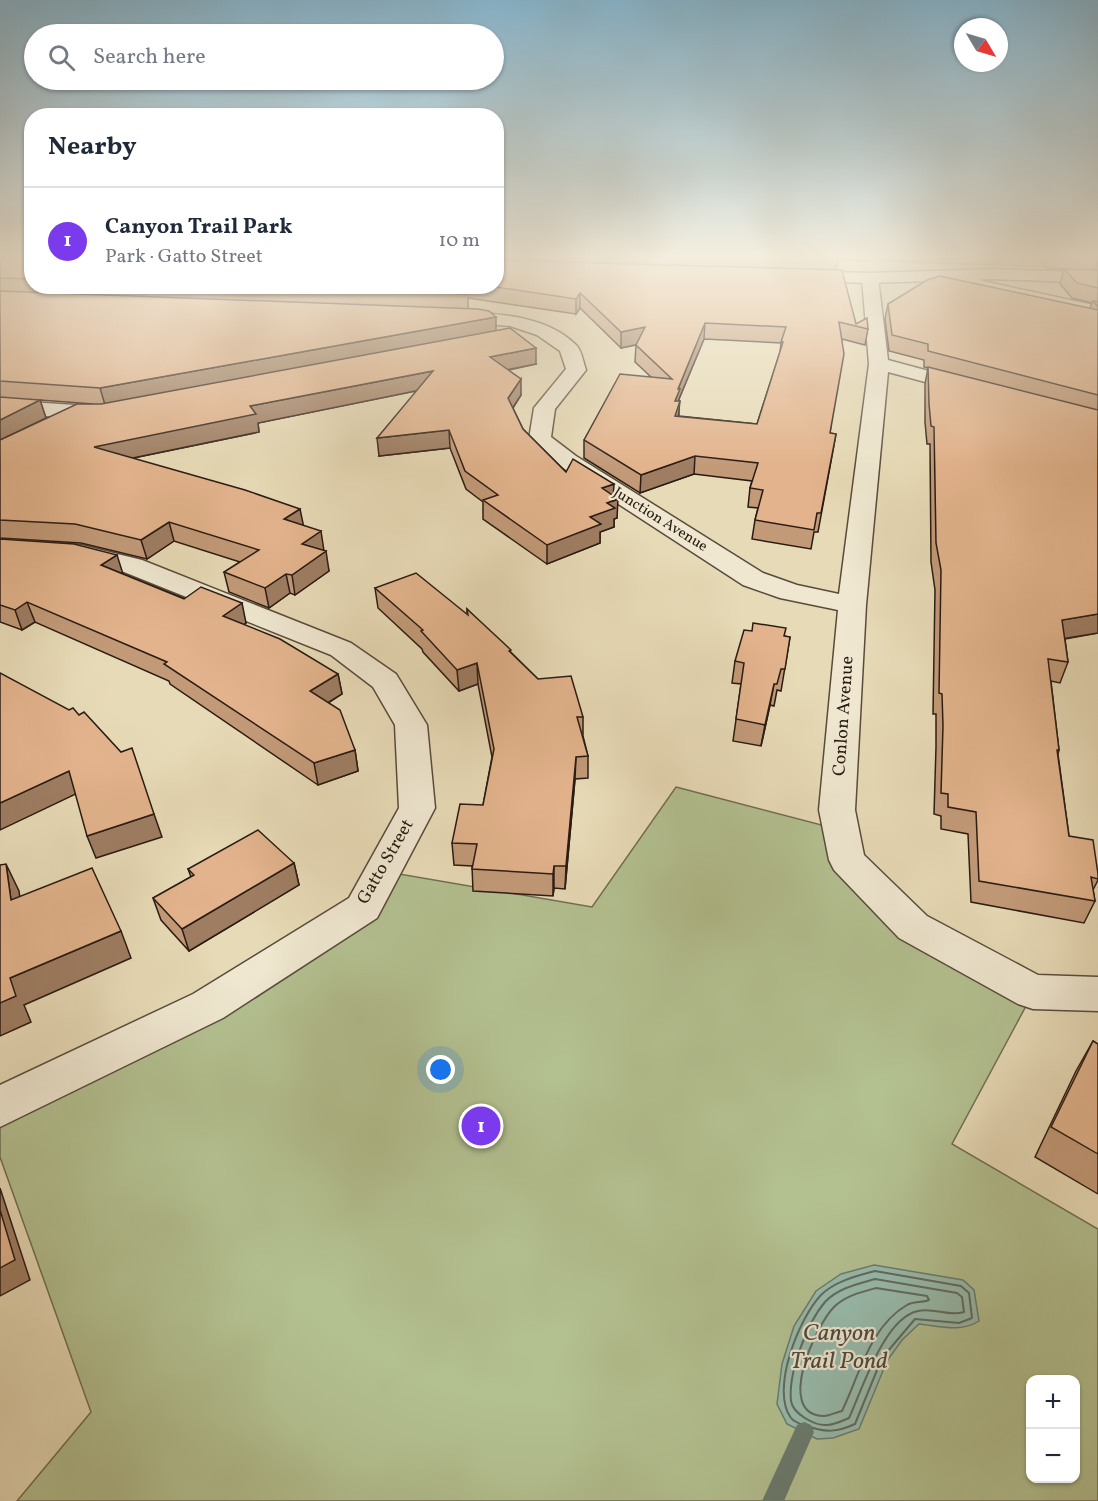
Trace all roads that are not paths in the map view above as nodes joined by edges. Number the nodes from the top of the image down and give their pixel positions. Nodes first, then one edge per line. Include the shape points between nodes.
1 (531, 327) edge
2 (875, 327) edge
3 (544, 331) junction
4 (497, 339) edge
5 (879, 364) junction
6 (994, 394) edge
7 (0, 406) edge
8 (128, 409) edge
9 (75, 414) junction
10 (43, 430) edge
11 (0, 548) edge
12 (852, 605) junction
13 (1098, 994) edge
14 (0, 1107) edge

1 - 3 street, Junction Avenue
2 - 5 street, Conlon Avenue
3 - 4 street
3 - 12 street, Junction Avenue via 569,348 576,370 545,408 540,439 568,461 753,579 790,592
5 - 6 street
5 - 12 street, Conlon Avenue
7 - 9 street
8 - 9 street
9 - 10 street
11 - 14 street, Gatto Street via 81,553 133,566 341,649 385,681 411,725 417,808 363,908 208,1006
12 - 13 street, Conlon Avenue via 837,810 847,860 913,927 1024,988 1033,992

